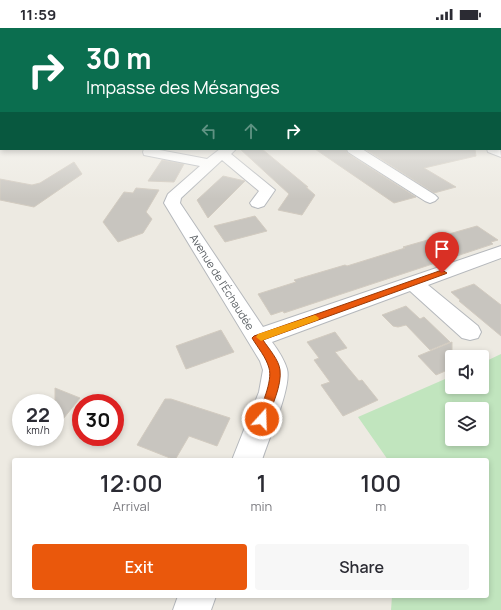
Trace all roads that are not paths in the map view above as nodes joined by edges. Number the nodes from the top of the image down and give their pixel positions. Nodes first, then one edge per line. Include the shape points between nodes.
1 (355, 150) edge
2 (149, 152) dead end
3 (221, 155) edge
4 (430, 198) dead end
5 (258, 202) dead end
6 (501, 252) edge
7 (413, 283) junction
8 (470, 332) dead end
9 (257, 338) junction
10 (248, 458) edge
11 (196, 598) edge
12 (192, 610) edge

1 - 4 street
2 - 3 street
3 - 5 street via 267,190
3 - 9 street, Avenue de l'Échaudée via 173,197 172,203
6 - 7 street
7 - 8 street
7 - 9 street
9 - 10 street, Avenue de l'Échaudée via 275,370 272,392
11 - 12 street

